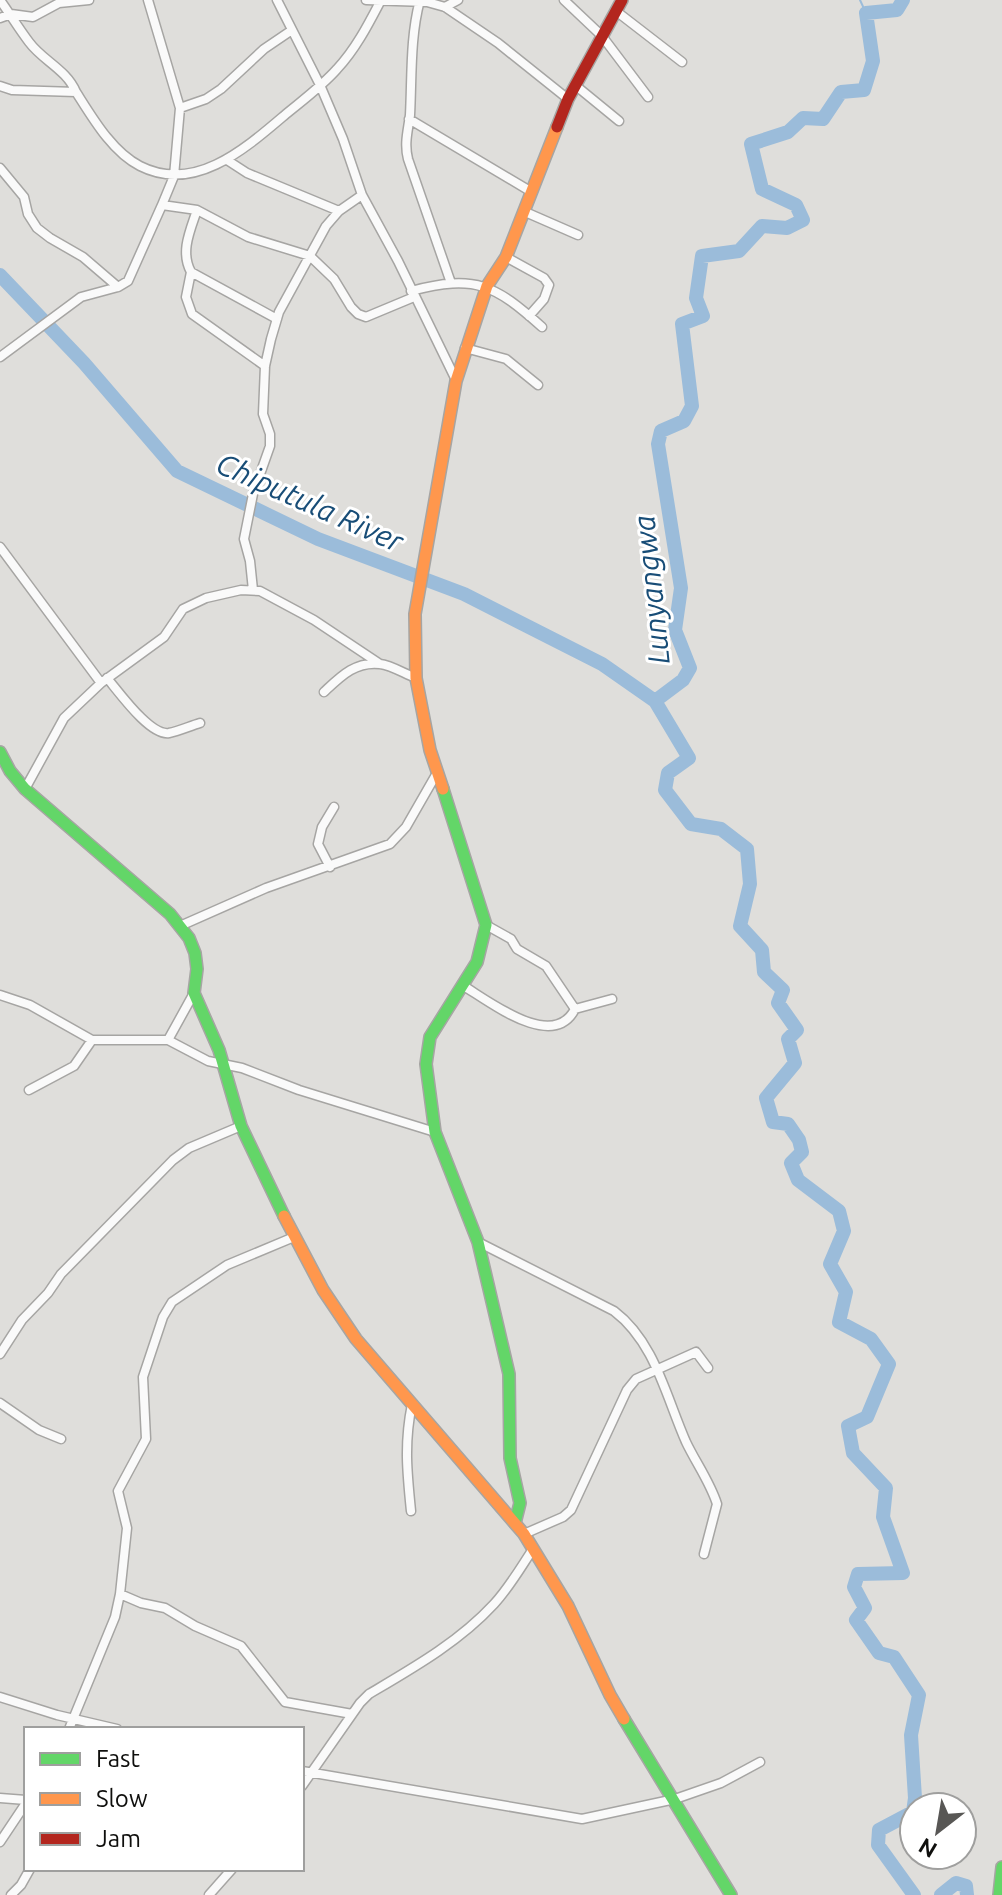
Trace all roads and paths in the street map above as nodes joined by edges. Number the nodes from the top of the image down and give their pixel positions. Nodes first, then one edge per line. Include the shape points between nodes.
1 (0, 0) edge
2 (89, 0) edge
3 (148, 0) edge
4 (277, 0) edge
5 (366, 0) edge
6 (458, 0) edge
7 (564, 0) edge
8 (420, 1) edge
9 (380, 2) edge
10 (619, 6) edge
11 (445, 7) junction
12 (11, 14) junction
13 (0, 18) edge
14 (292, 30) junction
15 (602, 36) junction
16 (682, 62) dead end
17 (320, 85) junction
18 (575, 85) junction
19 (0, 86) edge
20 (76, 92) junction
21 (648, 97) dead end
22 (568, 99) junction
23 (180, 108) junction
24 (409, 119) junction
25 (619, 121) dead end
26 (227, 160) junction
27 (0, 168) edge
28 (174, 176) junction
29 (530, 191) junction
30 (362, 195) junction
31 (162, 205) junction
32 (197, 210) junction
33 (339, 211) junction
34 (523, 211) junction
35 (578, 235) dead end
36 (310, 256) junction
37 (506, 257) junction
38 (191, 272) junction
39 (451, 283) junction
40 (487, 286) junction
41 (118, 287) junction
42 (413, 294) junction
43 (529, 316) junction
44 (277, 319) junction
45 (542, 327) dead end
46 (465, 348) junction
47 (0, 356) edge
48 (265, 366) junction
49 (456, 381) junction
50 (538, 385) dead end
51 (0, 547) edge
52 (253, 590) junction
53 (380, 664) junction
54 (416, 678) junction
55 (104, 680) junction
56 (324, 692) dead end
57 (200, 723) dead end
58 (0, 752) edge
59 (437, 773) junction
60 (25, 789) junction
61 (334, 807) dead end
62 (330, 867) junction
63 (486, 925) junction
64 (180, 926) junction
65 (462, 985) junction
66 (194, 993) junction
67 (4, 996) edge
68 (612, 999) dead end
69 (0, 1006) edge
70 (575, 1009) junction
71 (92, 1040) junction
72 (168, 1040) junction
73 (224, 1064) junction
74 (29, 1090) dead end
75 (241, 1126) junction
76 (435, 1132) junction
77 (294, 1237) junction
78 (478, 1242) junction
79 (0, 1354) edge
80 (708, 1368) dead end
81 (657, 1369) junction
82 (0, 1403) edge
83 (412, 1404) junction
84 (61, 1439) dead end
85 (411, 1511) dead end
86 (515, 1523) junction
87 (524, 1534) junction
88 (533, 1549) junction
89 (704, 1554) dead end
90 (120, 1594) junction
91 (0, 1697) edge
92 (352, 1714) junction
93 (74, 1719) junction
94 (70, 1727) edge
95 (108, 1727) edge
96 (760, 1762) dead end
97 (304, 1771) edge
98 (312, 1773) junction
99 (304, 1783) edge
100 (0, 1798) edge
101 (675, 1799) junction
102 (24, 1801) edge
103 (24, 1804) edge
104 (0, 1842) edge
105 (1002, 1867) edge
106 (29, 1871) edge
107 (230, 1871) edge
108 (11, 1895) edge
109 (209, 1895) edge
110 (731, 1895) edge
111 (999, 1895) edge

1 - 12 street
2 - 12 street via 59,3 33,17
3 - 23 street
4 - 14 street
5 - 9 street
6 - 11 street
7 - 15 street
8 - 9 street
8 - 11 street
8 - 24 street
9 - 17 street via 349,53
10 - 15 main road
10 - 16 street
11 - 22 street
12 - 13 street
12 - 20 street via 28,41
14 - 17 street
14 - 23 street via 221,89
15 - 18 main road
15 - 21 street
17 - 26 street
17 - 30 street
18 - 22 main road
18 - 25 street
19 - 20 street
20 - 28 street via 123,156
22 - 29 main road
23 - 28 street
24 - 29 street
24 - 39 street via 408,159
26 - 28 street
26 - 33 street
27 - 41 street via 24,197 37,228
28 - 31 street
29 - 34 main road
30 - 33 street
30 - 42 street
31 - 32 street
31 - 41 street via 128,281
32 - 36 street via 248,237
32 - 38 street via 185,245
33 - 36 street
34 - 35 street
34 - 37 main road
36 - 42 street via 366,317
36 - 44 street
37 - 40 main road
37 - 43 street via 549,285
38 - 44 street
38 - 48 street via 186,297 192,314
39 - 40 street
39 - 42 street
40 - 43 street
40 - 46 main road
41 - 47 street via 81,297
42 - 49 street
43 - 45 street
44 - 48 street
46 - 49 main road
46 - 50 street via 506,359
48 - 52 street via 263,414 270,446 244,539
49 - 54 main road via 415,614
51 - 55 street
52 - 53 street via 304,614
52 - 55 street via 206,598 183,609 164,637
53 - 54 street
53 - 56 street via 351,668
54 - 59 main road
55 - 57 street via 157,731 166,734
55 - 60 street via 64,718
58 - 60 main road
59 - 62 street via 390,844
59 - 63 main road
60 - 64 main road
61 - 62 street via 318,844
62 - 64 street
63 - 65 main road via 480,953
63 - 70 street via 546,966
64 - 66 main road via 195,953
65 - 70 street via 544,1028 561,1025
65 - 76 main road via 427,1051
66 - 72 street
66 - 73 main road
67 - 69 street
67 - 71 street
68 - 70 street
71 - 72 street
71 - 74 street via 74,1066
72 - 73 street
73 - 75 main road
73 - 76 street
75 - 77 main road
75 - 79 street via 173,1160 61,1274
76 - 78 main road
77 - 83 main road via 339,1316
77 - 90 street via 212,1274 172,1302 163,1317 143,1377 146,1439 118,1491 127,1528
78 - 81 street via 614,1311 637,1334
78 - 86 main road via 511,1391 510,1458 520,1503
80 - 81 street via 696,1352
81 - 87 street via 630,1384 571,1510
81 - 89 street via 717,1504
82 - 84 street
83 - 85 street via 405,1434
83 - 86 main road
86 - 87 main road
87 - 88 main road
88 - 92 street via 476,1622 369,1694
88 - 101 main road via 568,1606 610,1695
90 - 92 street via 165,1608 241,1646 285,1702
90 - 93 street
91 - 93 street
92 - 98 street
93 - 94 street
93 - 95 street
96 - 101 street
97 - 98 street
98 - 99 street
98 - 101 street via 582,1819
100 - 102 street
101 - 110 main road
103 - 104 street
105 - 111 main road
106 - 108 street
107 - 109 street

